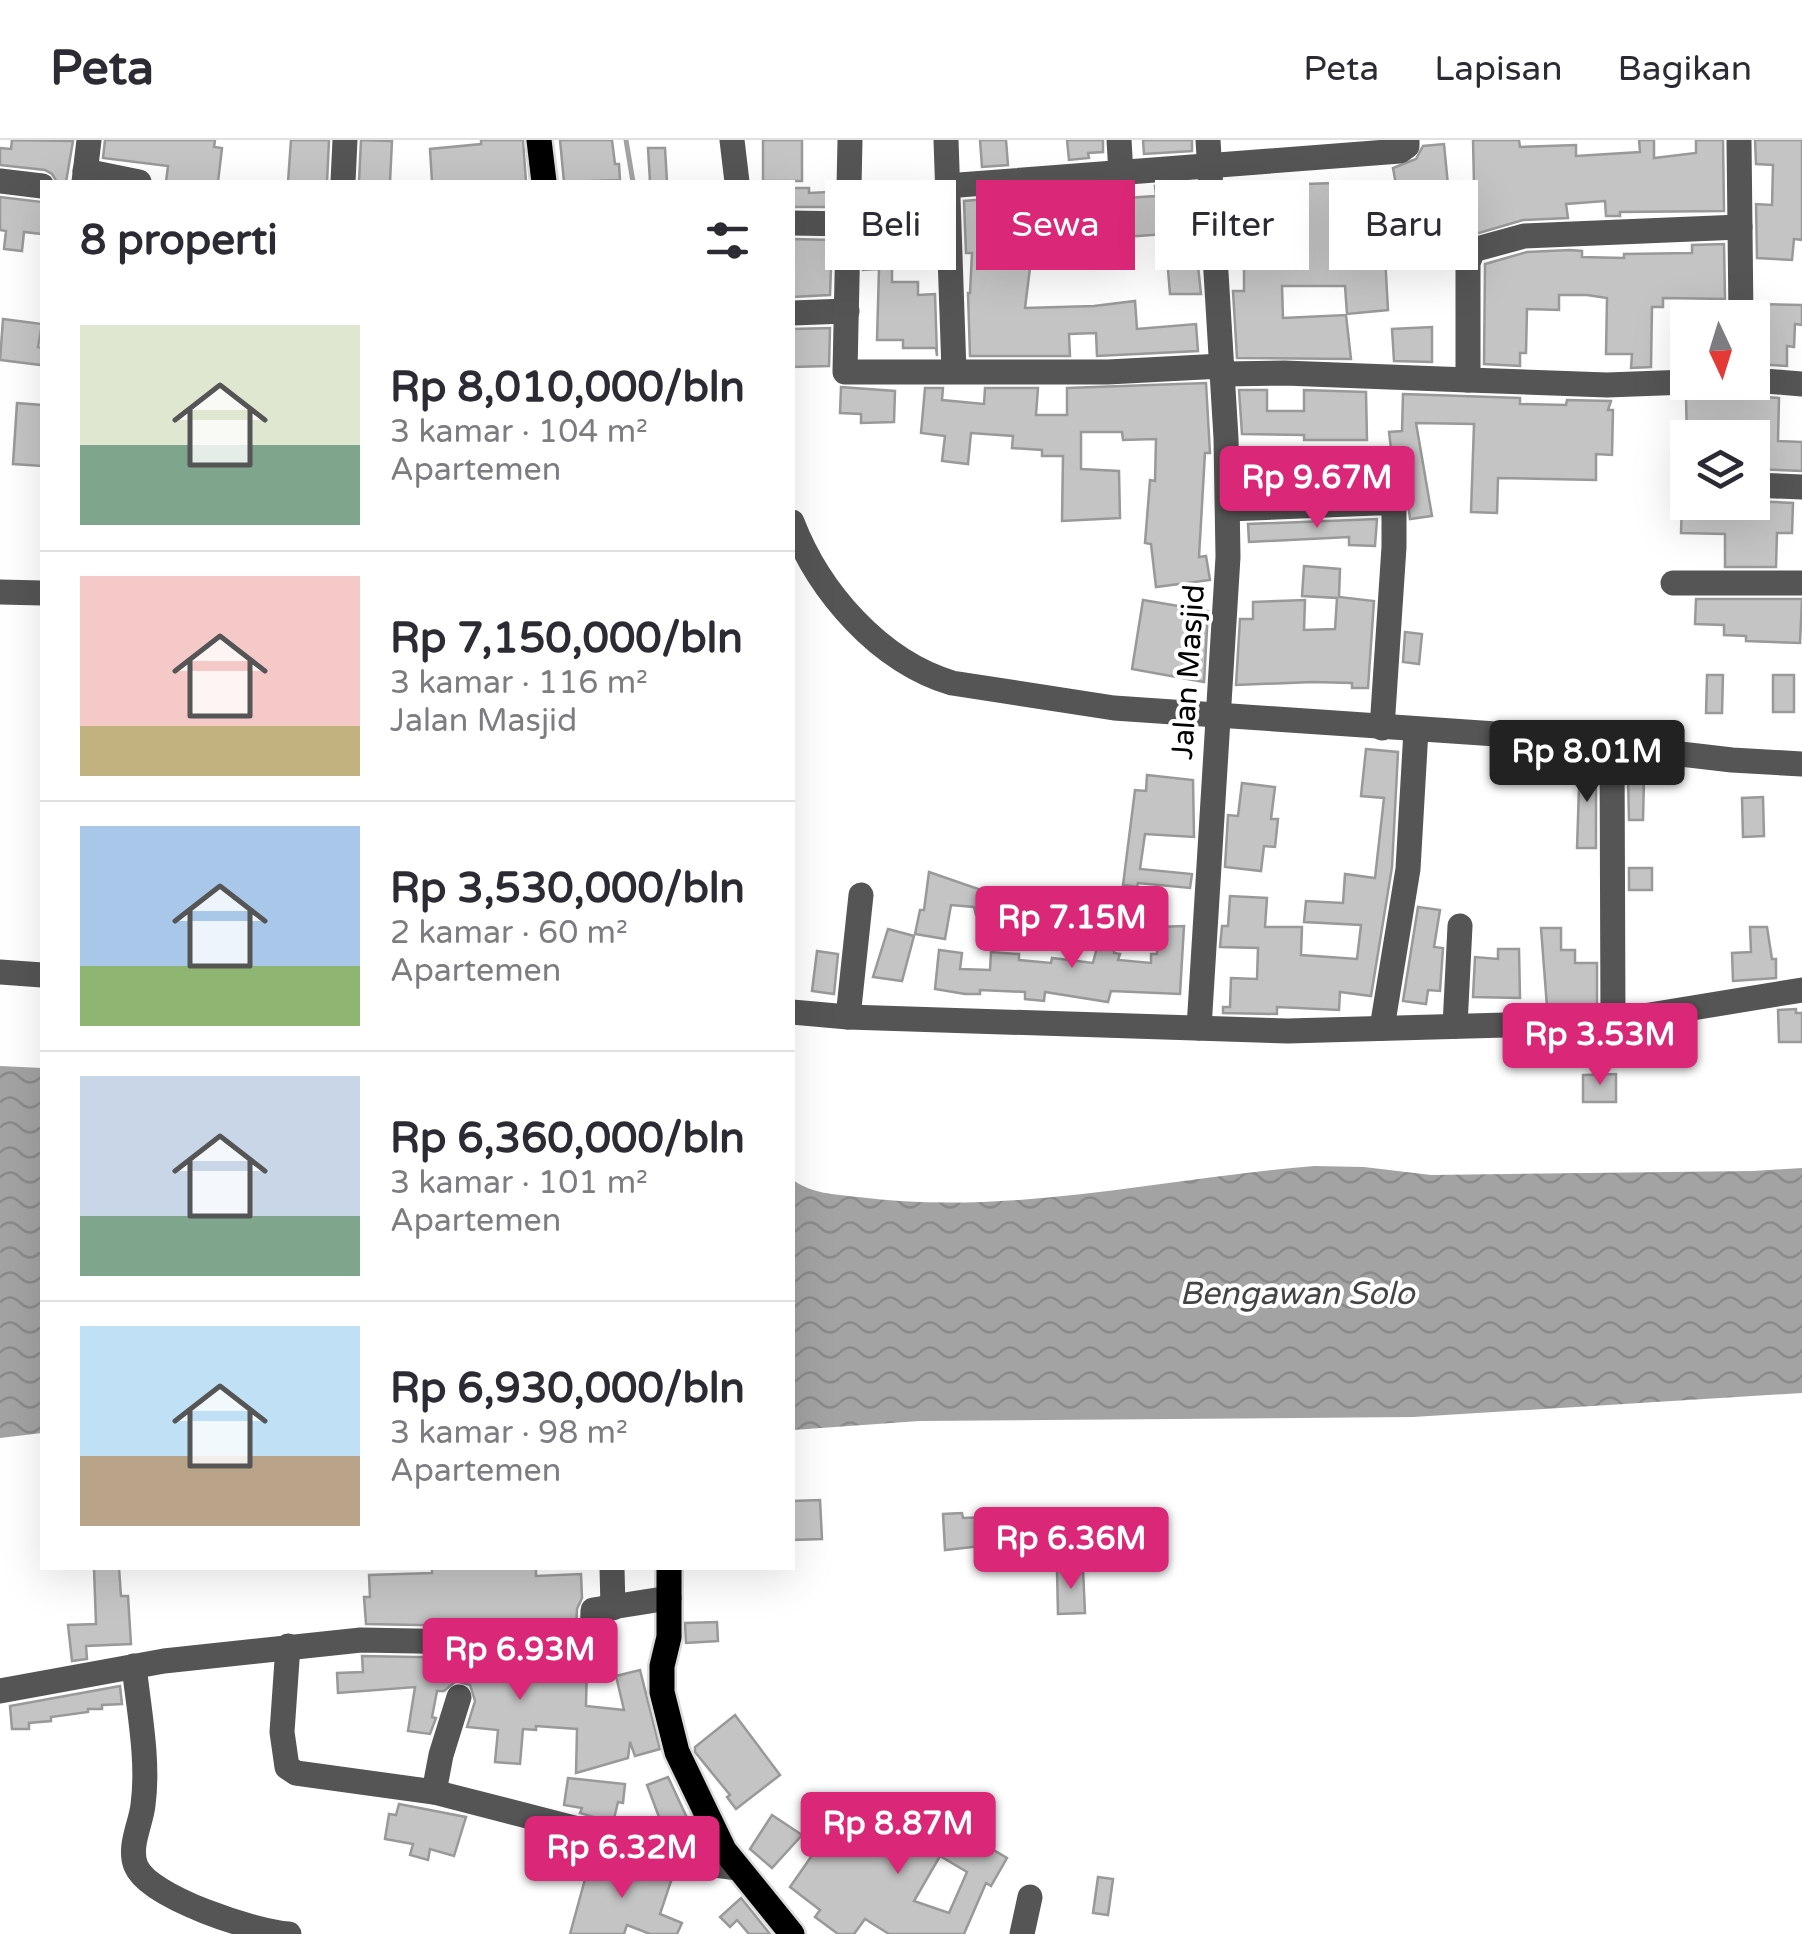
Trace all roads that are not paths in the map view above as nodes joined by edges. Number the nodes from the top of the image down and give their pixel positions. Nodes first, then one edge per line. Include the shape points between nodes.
1 (88, 140) edge
2 (345, 140) edge
3 (539, 140) edge
4 (732, 140) edge
5 (850, 140) edge
6 (946, 140) edge
7 (1119, 140) edge
8 (1208, 140) edge
9 (1407, 140) edge
10 (1739, 140) edge
11 (1210, 167) junction
12 (1121, 174) junction
13 (85, 177) edge
14 (117, 180) edge
15 (343, 180) edge
16 (544, 180) edge
17 (737, 180) edge
18 (850, 180) edge
19 (946, 180) edge
20 (0, 181) edge
21 (956, 185) edge
22 (40, 186) edge
23 (795, 223) edge
24 (825, 224) edge
25 (1740, 227) junction
26 (847, 270) edge
27 (950, 270) edge
28 (1740, 300) edge
29 (846, 311) junction
30 (795, 312) edge
31 (1222, 370) junction
32 (954, 371) junction
33 (1468, 380) junction
34 (1770, 381) edge
35 (1670, 383) edge
36 (1802, 384) edge
37 (1770, 486) edge
38 (1802, 487) edge
39 (1228, 508) junction
40 (795, 529) edge
41 (1673, 583) dead end
42 (1802, 583) edge
43 (0, 592) edge
44 (40, 594) edge
45 (1217, 716) junction
46 (1382, 728) junction
47 (1416, 730) junction
48 (1612, 746) junction
49 (1802, 764) edge
50 (861, 895) dead end
51 (1460, 926) dead end
52 (0, 972) edge
53 (40, 975) edge
54 (1802, 990) edge
55 (795, 1012) edge
56 (848, 1017) junction
57 (1612, 1021) junction
58 (1456, 1026) junction
59 (1199, 1028) junction
60 (1382, 1028) junction
61 (612, 1570) edge
62 (669, 1570) edge
63 (669, 1598) junction
64 (613, 1608) junction
65 (288, 1646) junction
66 (134, 1666) junction
67 (0, 1691) edge
68 (459, 1697) dead end
69 (434, 1792) junction
70 (738, 1868) junction
71 (1030, 1898) dead end
72 (288, 1934) edge
73 (792, 1934) edge
74 (1022, 1934) edge

1 - 13 street
2 - 15 street
3 - 16 main road
4 - 17 street
5 - 18 street
6 - 19 street
7 - 12 street
8 - 11 street, Jalan Masjid
9 - 11 street via 1400,151
10 - 25 street
11 - 12 street
11 - 31 street, Jalan Masjid
12 - 21 street
13 - 14 street
20 - 22 street
23 - 24 street
25 - 28 street
25 - 33 street via 1524,236 1472,250
26 - 29 street
27 - 32 street
29 - 30 street
29 - 32 street via 845,372
31 - 32 street
31 - 33 street
31 - 39 street, Jalan Masjid
33 - 35 street
34 - 36 street
37 - 38 street
39 - 45 street, Jalan Masjid
39 - 46 street via 1376,503 1394,510
40 - 45 street via 835,597 926,675 1053,700
41 - 42 street
43 - 44 street
45 - 46 street
45 - 59 street, Jalan Masjid
46 - 47 street
47 - 48 street
47 - 60 street via 1408,870
48 - 49 street
48 - 57 street
50 - 56 street
51 - 58 street
52 - 53 street
54 - 57 street
55 - 56 street
56 - 59 street
57 - 58 street
58 - 60 street
59 - 60 street
61 - 64 street
62 - 63 main road
63 - 64 street
63 - 70 main road via 662,1692 677,1752
64 - 65 street via 593,1610 592,1644 569,1648 361,1640
65 - 66 street
65 - 69 street via 282,1732 287,1768
66 - 67 street
66 - 72 street via 144,1802 136,1866 160,1890 214,1914
68 - 69 street
69 - 70 street via 668,1859
70 - 73 main road
71 - 74 street

